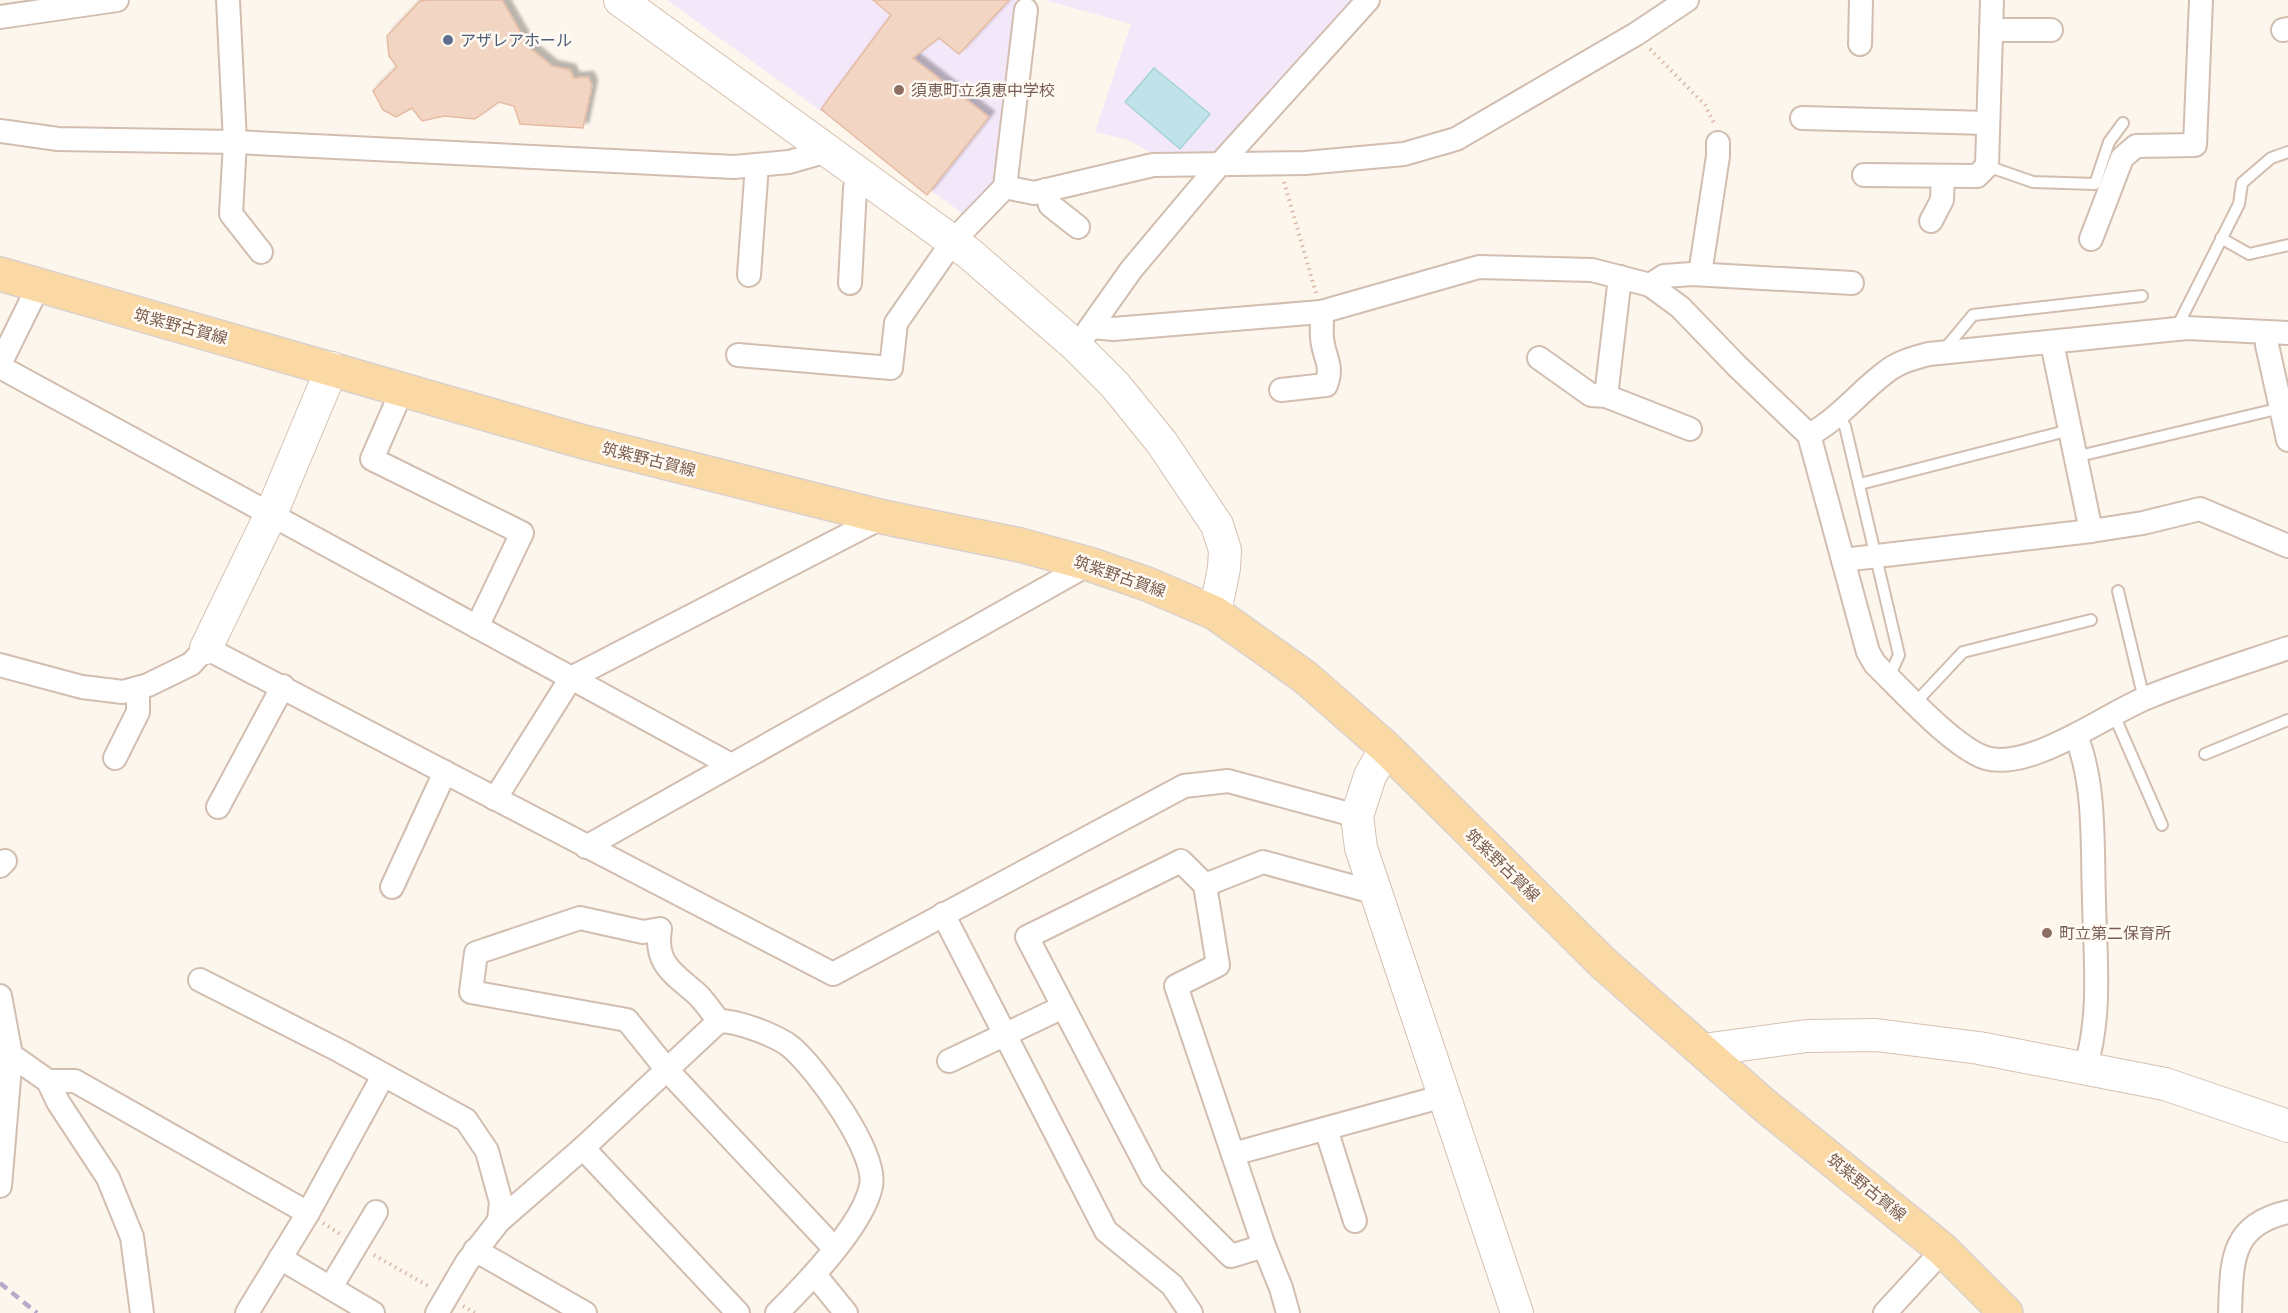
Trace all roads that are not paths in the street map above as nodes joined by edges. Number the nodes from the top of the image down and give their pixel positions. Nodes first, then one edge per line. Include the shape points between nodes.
1 (117, 0) edge
2 (228, 0) edge
3 (620, 0) edge
4 (1368, 0) edge
5 (1687, 0) edge
6 (1861, 0) edge
7 (1992, 0) edge
8 (2201, 0) edge
9 (1026, 10) dead end
10 (0, 17) edge
11 (1991, 30) junction
12 (2051, 30) dead end
13 (1860, 44) dead end
14 (1802, 118) dead end
15 (1988, 123) junction
16 (2123, 123) dead end
17 (0, 131) edge
18 (235, 142) junction
19 (1718, 143) road end
20 (828, 151) junction
21 (2288, 152) edge
22 (757, 165) junction
23 (1219, 165) junction
24 (1987, 166) junction
25 (1864, 175) dead end
26 (863, 176) junction
27 (1943, 176) junction
28 (1005, 187) junction
29 (1046, 190) junction
30 (1931, 221) dead end
31 (1078, 226) dead end
32 (2221, 238) junction
33 (2091, 239) dead end
34 (953, 241) junction
35 (2288, 245) edge
36 (261, 252) dead end
37 (0, 274) edge
38 (1700, 274) junction
39 (749, 275) dead end
40 (1620, 277) junction
41 (850, 283) dead end
42 (1852, 283) dead end
43 (1650, 285) junction
44 (38, 287) junction
45 (2142, 296) dead end
46 (1321, 312) junction
47 (2176, 329) junction
48 (2278, 333) edge
49 (1084, 337) junction
50 (2052, 343) junction
51 (1942, 352) junction
52 (738, 355) dead end
53 (1539, 358) dead end
54 (0, 366) edge
55 (332, 368) junction
56 (403, 388) junction
57 (1281, 390) dead end
58 (1606, 396) junction
59 (2281, 408) junction
60 (1838, 417) junction
61 (1690, 429) dead end
62 (2070, 430) junction
63 (1809, 435) junction
64 (2288, 440) edge
65 (2075, 457) junction
66 (1860, 484) junction
67 (271, 514) junction
68 (883, 517) junction
69 (2091, 531) junction
70 (2288, 546) edge
71 (1878, 556) junction
72 (1843, 560) junction
73 (1089, 564) junction
74 (2118, 591) dead end
75 (1215, 613) junction
76 (2091, 620) dead end
77 (477, 627) junction
78 (206, 648) junction
79 (2288, 648) edge
80 (0, 665) edge
81 (1889, 677) junction
82 (571, 678) junction
83 (283, 686) junction
84 (138, 687) junction
85 (2144, 699) junction
86 (1916, 702) junction
87 (2114, 715) junction
88 (2288, 720) edge
89 (2076, 736) junction
90 (1386, 748) junction
91 (2205, 754) dead end
92 (115, 758) dead end
93 (731, 765) junction
94 (445, 772) junction
95 (495, 799) junction
96 (218, 807) dead end
97 (1357, 816) junction
98 (2162, 825) dead end
99 (586, 847) junction
100 (1205, 885) junction
101 (392, 886) dead end
102 (1369, 891) dead end
103 (675, 893) junction
104 (943, 914) junction
105 (660, 929) junction
106 (200, 980) dead end
107 (0, 996) edge
108 (1063, 1008) junction
109 (719, 1021) junction
110 (1004, 1036) junction
111 (1703, 1050) junction
112 (11, 1055) junction
113 (949, 1061) dead end
114 (2085, 1068) junction
115 (668, 1071) junction
116 (383, 1076) junction
117 (48, 1081) junction
118 (1444, 1096) junction
119 (2288, 1126) edge
120 (1326, 1129) junction
121 (584, 1148) junction
122 (1233, 1154) junction
123 (0, 1186) edge
124 (376, 1212) dead end
125 (2288, 1212) edge
126 (308, 1213) junction
127 (499, 1221) junction
128 (1355, 1221) dead end
129 (1264, 1246) junction
130 (835, 1249) junction
131 (476, 1250) junction
132 (1943, 1250) junction
133 (280, 1258) junction
134 (815, 1275) junction
135 (331, 1287) junction
136 (442, 1305) edge
137 (142, 1313) edge
138 (247, 1313) edge
139 (373, 1313) edge
140 (585, 1313) edge
141 (738, 1313) edge
142 (777, 1313) edge
143 (846, 1313) edge
144 (1191, 1313) edge
145 (1288, 1313) edge
146 (1517, 1313) edge
147 (1885, 1313) edge
148 (2006, 1313) edge
149 (2230, 1313) edge

1 - 10 street
2 - 18 street
3 - 20 street
4 - 23 street
5 - 23 street via 1456,139 1404,154
6 - 13 street
7 - 11 street
8 - 33 street via 2195,146 2136,146 2122,158
9 - 28 street
11 - 12 street
11 - 15 street
14 - 15 street
15 - 24 street
16 - 24 lane via 2109,142 2095,184 2033,182
17 - 18 street via 58,139
18 - 22 street via 734,167
18 - 36 street via 231,214
19 - 38 street
20 - 22 street via 789,162
20 - 26 street
21 - 32 lane via 2271,158 2242,183 2239,204
22 - 39 street
23 - 29 street via 1153,165
23 - 49 street via 1131,270
24 - 27 street via 1977,176
25 - 27 street
26 - 34 street
26 - 41 street via 855,188
27 - 30 street via 1942,200
28 - 29 street via 1034,193
28 - 34 street
29 - 31 street via 1050,205
32 - 35 lane via 2249,254
32 - 47 lane
34 - 49 street
34 - 52 street via 896,323 891,368
37 - 44 main road, 筑紫野古賀線
38 - 42 street
38 - 43 street via 1664,276
40 - 43 street
40 - 46 street via 1592,270 1479,267
40 - 58 street
43 - 63 street via 1680,307
44 - 54 street
44 - 55 main road, 筑紫野古賀線
45 - 51 lane via 1973,315
46 - 49 street via 1113,329
46 - 57 street via 1321,335 1331,372 1326,385
47 - 48 street
47 - 50 street
48 - 59 street via 2267,345
49 - 75 street via 1217,525 1225,550
50 - 51 street
50 - 62 street
51 - 60 street via 1907,360 1887,371
53 - 58 street via 1592,395
54 - 67 street
55 - 56 main road, 筑紫野古賀線
55 - 67 street
56 - 68 main road, 筑紫野古賀線 via 584,442
56 - 77 street via 372,459 522,533
58 - 61 street
59 - 64 street
59 - 65 lane
60 - 63 street
60 - 66 lane via 1845,426
62 - 65 street
62 - 66 lane
63 - 72 street
65 - 69 street
66 - 71 lane
67 - 77 street
67 - 78 street
68 - 73 main road, 筑紫野古賀線 via 1020,545
68 - 82 street
69 - 70 street via 2200,509
69 - 71 street
71 - 72 street
71 - 81 lane via 1899,655
72 - 81 street via 1868,652
73 - 75 main road, 筑紫野古賀線
73 - 93 street
74 - 85 lane
75 - 90 main road, 筑紫野古賀線 via 1305,677
76 - 86 lane via 1963,652
77 - 82 street
78 - 83 street
78 - 84 street via 191,664
79 - 85 street
80 - 84 street via 81,687 123,692
81 - 86 street
82 - 93 street
82 - 95 street
83 - 94 street
83 - 96 street
84 - 92 street via 138,712
85 - 87 street
86 - 89 street via 1967,750 1987,758 2006,760
87 - 89 street
87 - 98 lane
88 - 91 lane
89 - 114 street via 2088,789 2096,988 2092,1047
90 - 97 street via 1370,776
90 - 111 main road, 筑紫野古賀線 via 1603,963
93 - 99 street
94 - 95 street
94 - 101 street
95 - 99 street
97 - 104 street via 1228,781 1184,786
97 - 118 street via 1361,848
99 - 103 street
100 - 102 street via 1263,862
100 - 108 street via 1181,861 1027,938
100 - 122 street via 1218,965 1176,986
103 - 104 street via 833,974
103 - 105 street
104 - 110 street
105 - 109 street via 657,944 665,967
105 - 115 street via 643,932 580,918 476,953 471,992 627,1020
106 - 116 street
107 - 112 street
108 - 110 street
108 - 129 street via 1152,1177 1231,1256
109 - 115 street
109 - 130 street via 735,1021 790,1047 833,1095 863,1147 872,1185
110 - 113 street
110 - 144 street via 1106,1231 1172,1285
111 - 114 street via 1807,1036 1876,1035 1978,1047
111 - 132 main road, 筑紫野古賀線 via 1763,1104
112 - 117 street
112 - 123 street
114 - 119 street via 2165,1084
115 - 121 street
115 - 130 street
116 - 126 street
116 - 127 street via 465,1120 487,1151 501,1202
117 - 126 street via 75,1081
117 - 137 street via 108,1178 132,1237
118 - 120 street
118 - 146 street
120 - 122 street
120 - 128 street
121 - 127 street
121 - 141 street
122 - 129 street
124 - 135 street
125 - 149 street via 2275,1215 2242,1236 2233,1257
126 - 133 street
127 - 131 street
129 - 145 street
130 - 134 street
131 - 136 street
131 - 140 street
132 - 147 street
132 - 148 main road, 筑紫野古賀線
133 - 135 street
133 - 138 street
134 - 142 street
134 - 143 street
135 - 139 street

